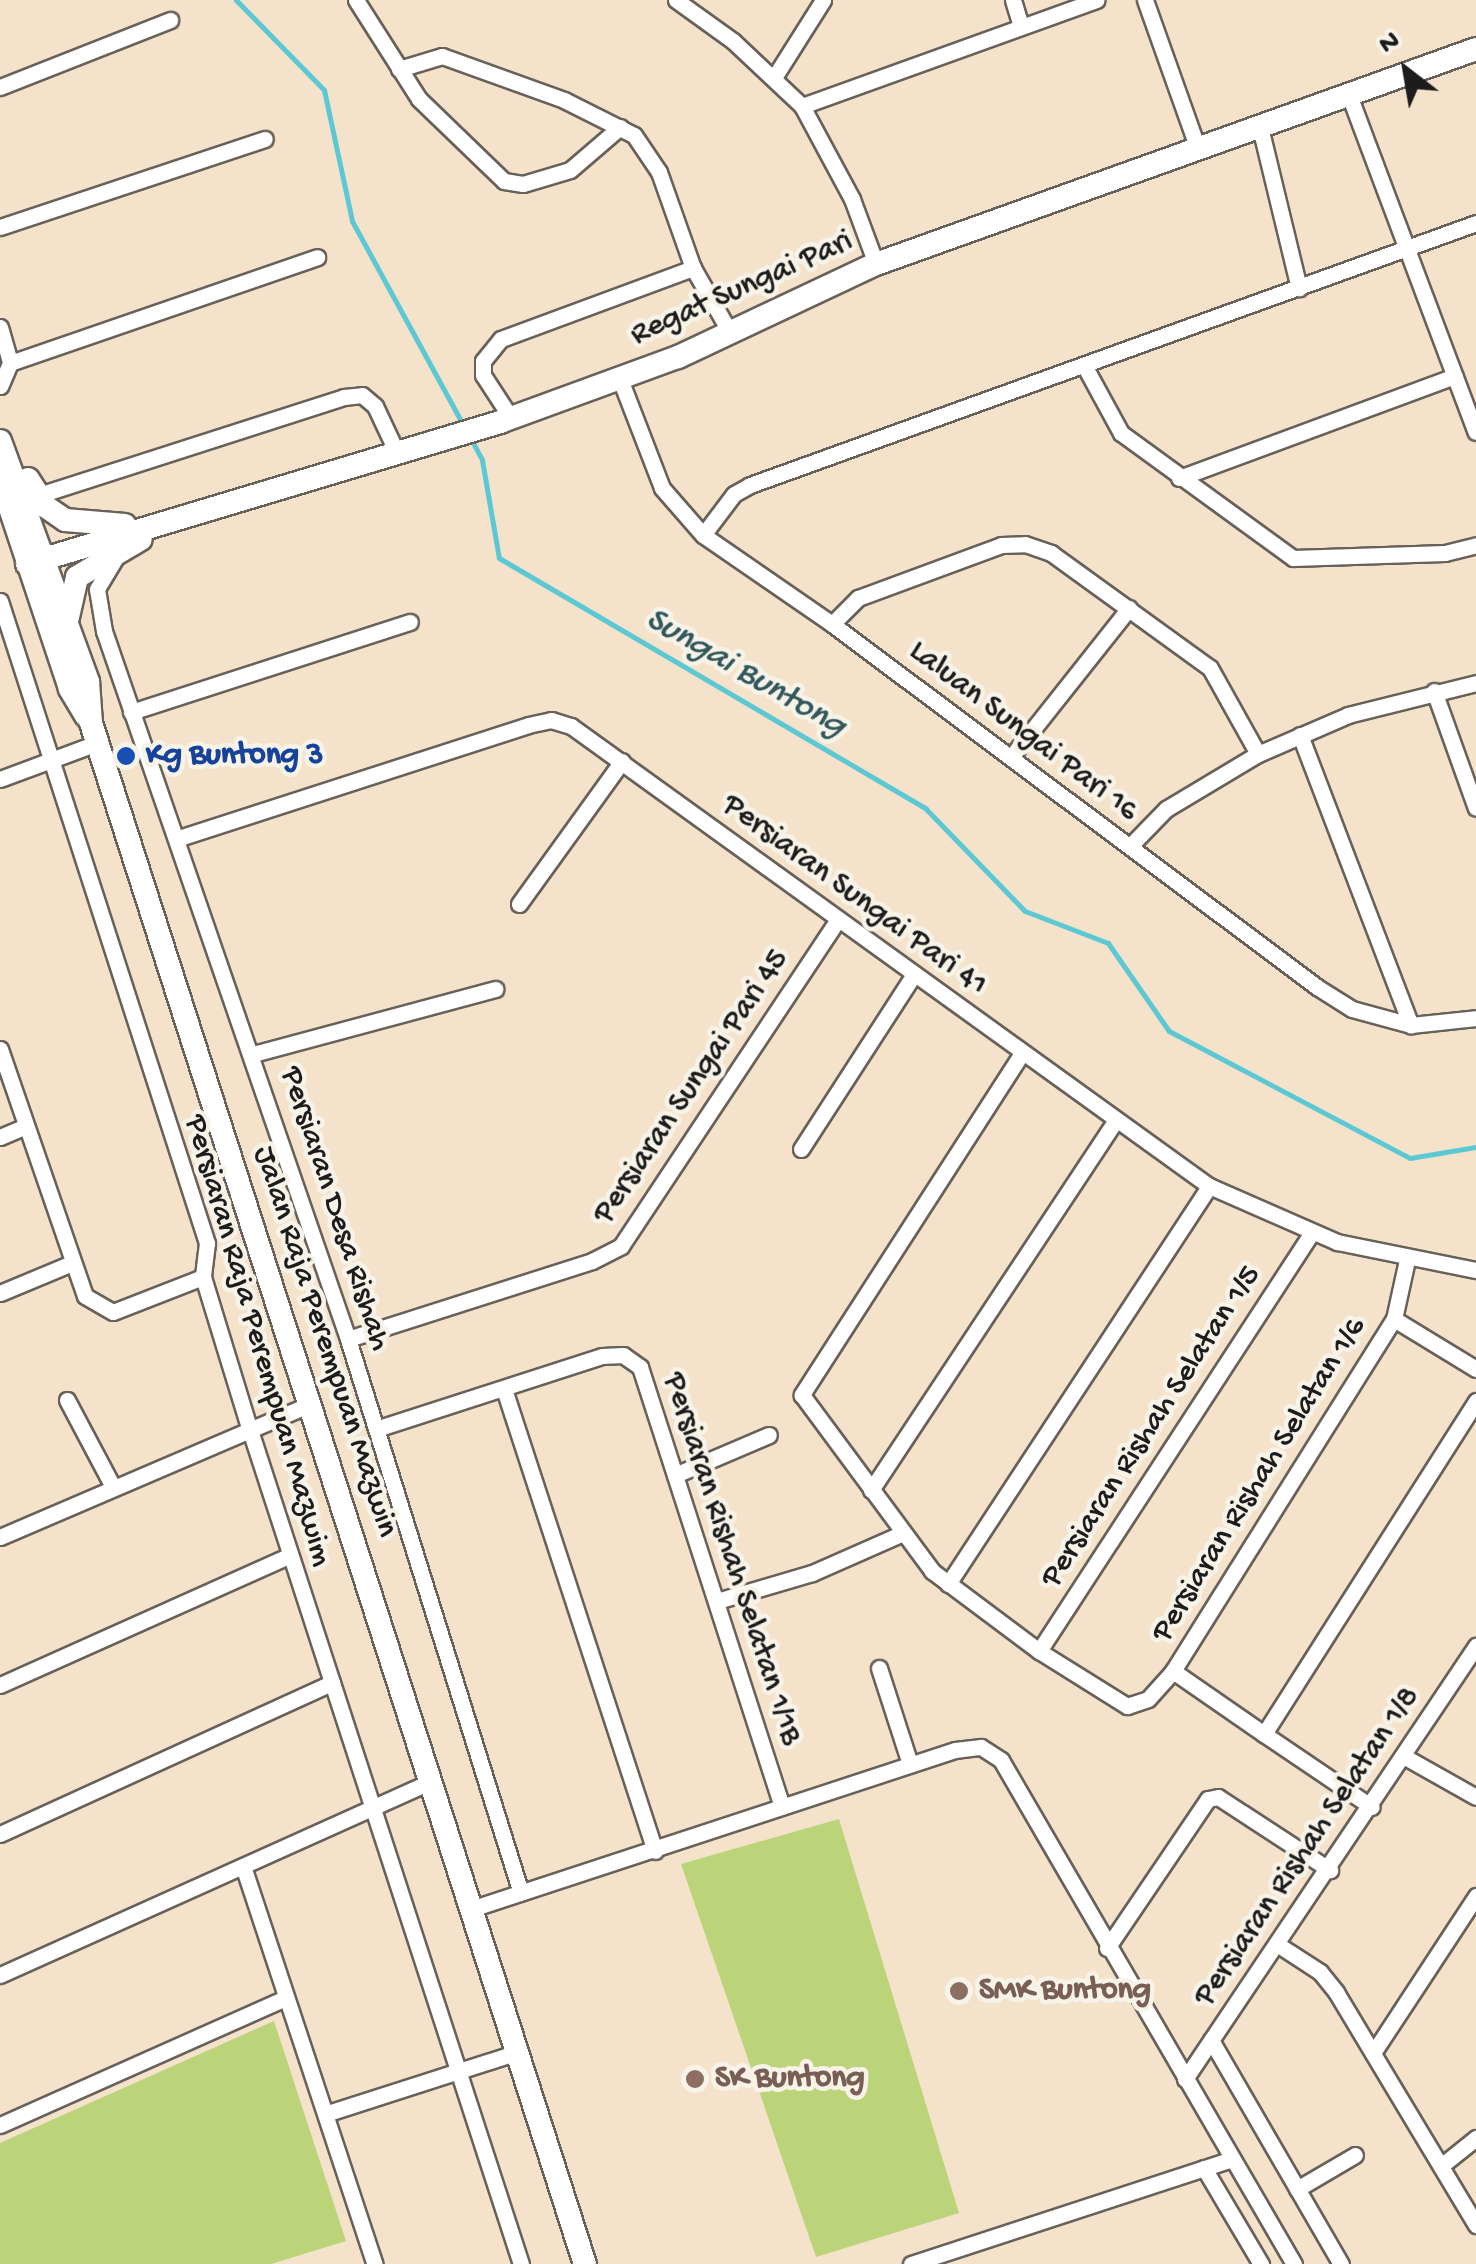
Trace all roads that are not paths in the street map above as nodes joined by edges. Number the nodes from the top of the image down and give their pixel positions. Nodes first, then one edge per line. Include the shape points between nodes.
1 (356, 0) edge
2 (676, 0) edge
3 (823, 0) edge
4 (1012, 0) edge
5 (1096, 0) edge
6 (1146, 0) edge
7 (170, 20) dead end
8 (1021, 26) junction
9 (1476, 49) edge
10 (399, 69) junction
11 (776, 76) junction
12 (0, 87) edge
13 (1349, 95) junction
14 (802, 106) junction
15 (1260, 127) junction
16 (627, 131) junction
17 (265, 138) dead end
18 (1198, 149) junction
19 (1476, 223) edge
20 (0, 227) edge
21 (1407, 248) junction
22 (317, 257) dead end
23 (876, 264) junction
24 (693, 268) junction
25 (1299, 288) junction
26 (0, 327) edge
27 (730, 334) junction
28 (10, 363) junction
29 (1085, 367) junction
30 (1455, 376) junction
31 (620, 378) junction
32 (0, 386) edge
33 (506, 420) junction
34 (1476, 432) edge
35 (4, 447) edge
36 (398, 455) junction
37 (0, 478) edge
38 (1179, 478) junction
39 (36, 496) junction
40 (154, 525) junction
41 (703, 535) junction
42 (1476, 545) edge
43 (119, 552) junction
44 (36, 561) junction
45 (0, 601) edge
46 (1128, 608) junction
47 (410, 622) dead end
48 (832, 624) junction
49 (71, 638) junction
50 (1476, 683) edge
51 (1434, 691) junction
52 (131, 712) junction
53 (94, 733) junction
54 (1300, 735) junction
55 (1258, 754) junction
56 (1011, 757) junction
57 (49, 761) junction
58 (622, 761) junction
59 (0, 778) edge
60 (1476, 808) edge
61 (179, 838) junction
62 (1130, 846) junction
63 (519, 904) dead end
64 (838, 920) junction
65 (914, 974) junction
66 (495, 989) dead end
67 (1476, 1018) edge
68 (1412, 1025) junction
69 (0, 1049) edge
70 (1022, 1053) junction
71 (253, 1054) junction
72 (1115, 1122) junction
73 (26, 1126) junction
74 (0, 1137) edge
75 (801, 1149) dead end
76 (1209, 1186) junction
77 (1311, 1232) junction
78 (1407, 1260) junction
79 (72, 1263) junction
80 (1476, 1270) edge
81 (203, 1277) junction
82 (0, 1292) edge
83 (1394, 1319) junction
84 (348, 1339) junction
85 (1476, 1369) edge
86 (504, 1388) junction
87 (67, 1400) dead end
88 (1476, 1401) edge
89 (310, 1404) junction
90 (249, 1427) junction
91 (376, 1429) junction
92 (770, 1436) dead end
93 (675, 1474) junction
94 (112, 1485) junction
95 (871, 1490) junction
96 (903, 1533) junction
97 (0, 1537) edge
98 (290, 1556) junction
99 (948, 1584) junction
100 (717, 1601) junction
101 (1476, 1646) edge
102 (1039, 1651) junction
103 (879, 1668) dead end
104 (1173, 1671) junction
105 (332, 1683) junction
106 (0, 1684) edge
107 (1264, 1734) junction
108 (1405, 1757) junction
109 (910, 1764) junction
110 (430, 1782) junction
111 (1476, 1797) edge
112 (782, 1807) junction
113 (1372, 1807) junction
114 (372, 1810) junction
115 (0, 1834) edge
116 (655, 1851) junction
117 (243, 1866) junction
118 (1330, 1870) junction
119 (521, 1893) junction
120 (1476, 1896) edge
121 (471, 1910) junction
122 (1280, 1946) junction
123 (1108, 1948) junction
124 (0, 1976) edge
125 (285, 1998) junction
126 (1210, 2040) junction
127 (518, 2052) junction
128 (1373, 2053) junction
129 (454, 2072) junction
130 (1185, 2079) junction
131 (328, 2114) junction
132 (0, 2125) edge
133 (1476, 2138) edge
134 (1355, 2154) dead end
135 (1232, 2159) junction
136 (1441, 2166) junction
137 (1204, 2168) junction
138 (1298, 2189) junction
139 (1476, 2225) edge
140 (369, 2263) edge
141 (521, 2264) edge
142 (585, 2264) edge
143 (911, 2264) edge
144 (1262, 2264) edge
145 (1294, 2264) edge
146 (1341, 2264) edge

1 - 10 street
2 - 11 street
3 - 11 street
4 - 8 street
5 - 8 street
6 - 18 street
7 - 12 street
8 - 14 street
9 - 13 main road, Regat Sungai Pari
10 - 16 street via 442,56
10 - 16 street via 440,126 504,181 524,184 570,170
11 - 14 street
13 - 15 main road, Regat Sungai Pari
13 - 21 street
14 - 23 street via 852,199
15 - 18 main road, Regat Sungai Pari
15 - 25 street
16 - 24 street via 658,172
17 - 20 street
18 - 23 main road, Regat Sungai Pari
19 - 21 street
21 - 25 street
21 - 30 street
22 - 28 street
23 - 27 main road, Regat Sungai Pari
24 - 27 street
24 - 33 street via 502,340 483,361
25 - 29 street
26 - 28 street
27 - 31 main road, Regat Sungai Pari
28 - 32 street
29 - 38 street via 1109,421
29 - 41 street via 750,485 734,494
30 - 34 street
30 - 38 street
31 - 33 main road, Regat Sungai Pari
31 - 41 street, Laluan Sungai Pari 16 via 662,488
33 - 36 main road, Regat Sungai Pari
35 - 39 main road
35 - 44 main road, Jalan Raja Perempuan Mazwin
36 - 39 street via 375,406 362,395 344,397
36 - 40 main road, Regat Sungai Pari
37 - 44 main road
38 - 42 street via 1292,558 1445,553
39 - 40 main road via 66,520 88,526
40 - 43 main road
40 - 44 main road, Regat Sungai Pari
41 - 48 street, Laluan Sungai Pari 16
43 - 49 main road via 76,578 66,607
43 - 52 street, Persiaran Desa Rishah via 96,598
44 - 49 main road, Jalan Raja Perempuan Mazwin
44 - 53 main road via 70,688
45 - 57 street, Persiaran Raja Perempuan Mazwim
46 - 48 street via 1051,553 1001,544 858,598
46 - 55 street via 1210,668
46 - 56 street
47 - 52 street
48 - 56 street, Laluan Sungai Pari 16
49 - 53 main road, Jalan Raja Perempuan Mazwin via 88,682
50 - 51 street
51 - 54 street
51 - 60 street
52 - 61 street, Persiaran Desa Rishah
53 - 57 street
53 - 89 main road, Jalan Raja Perempuan Mazwin
54 - 55 street
54 - 68 street
55 - 62 street via 1166,809
56 - 62 street, Laluan Sungai Pari 16
57 - 59 street
57 - 81 street, Persiaran Raja Perempuan Mazwim via 207,1243
58 - 61 street, Persiaran Sungai Pari 41 via 572,726 551,720
58 - 63 street
58 - 64 street, Persiaran Sungai Pari 41
61 - 71 street, Persiaran Desa Rishah
62 - 68 street, Laluan Sungai Pari 16 via 1328,994 1352,1009
64 - 65 street, Persiaran Sungai Pari 41
64 - 84 street, Persiaran Sungai Pari 45 via 620,1246 592,1262
65 - 70 street, Persiaran Sungai Pari 41
65 - 75 street
66 - 71 street
67 - 68 street, Laluan Sungai Pari 16
69 - 73 street
70 - 72 street, Persiaran Sungai Pari 41
70 - 95 street via 802,1394
71 - 84 street, Persiaran Desa Rishah
72 - 76 street, Persiaran Sungai Pari 41
72 - 95 street
73 - 74 street
73 - 79 street
76 - 77 street, Persiaran Sungai Pari 41
76 - 99 street
77 - 78 street, Persiaran Sungai Pari 41
77 - 102 street, Persiaran Rishah Selatan 1/5
78 - 80 street, Persiaran Sungai Pari 41
78 - 83 street, Persiaran Rishah Selatan 1/6
79 - 81 street via 86,1296 113,1312
79 - 82 street
81 - 90 street, Persiaran Raja Perempuan Mazwim
83 - 85 street
83 - 104 street, Persiaran Rishah Selatan 1/6
84 - 91 street, Persiaran Desa Rishah
86 - 91 street
86 - 93 street, Persiaran Rishah Selatan 1/1B via 623,1355 640,1367
86 - 116 street
87 - 94 street
88 - 107 street
89 - 90 street
89 - 110 main road, Jalan Raja Perempuan Mazwin
90 - 94 street
90 - 98 street, Persiaran Raja Perempuan Mazwim
91 - 119 street, Persiaran Desa Rishah
92 - 93 street
93 - 100 street, Persiaran Rishah Selatan 1/1B
94 - 97 street
95 - 96 street
96 - 99 street
96 - 100 street via 812,1572
98 - 105 street, Persiaran Raja Perempuan Mazwim
98 - 106 street
99 - 102 street
100 - 112 street, Persiaran Rishah Selatan 1/1B
101 - 108 street, Persiaran Rishah Selatan 1/8
102 - 104 street, Persiaran Rishah Selatan 1/6 via 1127,1706 1148,1699
103 - 109 street
104 - 107 street
105 - 114 street, Persiaran Raja Perempuan Mazwim
105 - 115 street
107 - 113 street
108 - 111 street
108 - 113 street, Persiaran Rishah Selatan 1/8
109 - 112 street
109 - 123 street via 981,1747 1001,1760
110 - 114 street
110 - 121 main road, Jalan Raja Perempuan Mazwin
112 - 116 street
113 - 118 street, Persiaran Rishah Selatan 1/8
114 - 117 street
114 - 129 street, Persiaran Raja Perempuan Mazwim
116 - 119 street
117 - 124 street
117 - 125 street
118 - 122 street, Persiaran Rishah Selatan 1/8
118 - 123 street via 1218,1798 1208,1799
119 - 121 street
120 - 128 street
121 - 127 main road, Jalan Raja Perempuan Mazwin
122 - 126 street, Persiaran Rishah Selatan 1/8
122 - 128 street via 1320,1972
123 - 130 street
125 - 131 street
125 - 132 street
126 - 130 street, Persiaran Rishah Selatan 1/8
126 - 138 street
127 - 129 street
127 - 142 main road, Jalan Raja Perempuan Mazwin
128 - 136 street
129 - 131 street
129 - 141 street, Persiaran Raja Perempuan Mazwim
130 - 135 street
131 - 140 street
133 - 136 street
134 - 138 street
135 - 137 street
135 - 145 street
136 - 139 street
137 - 143 street
137 - 144 street
138 - 146 street

